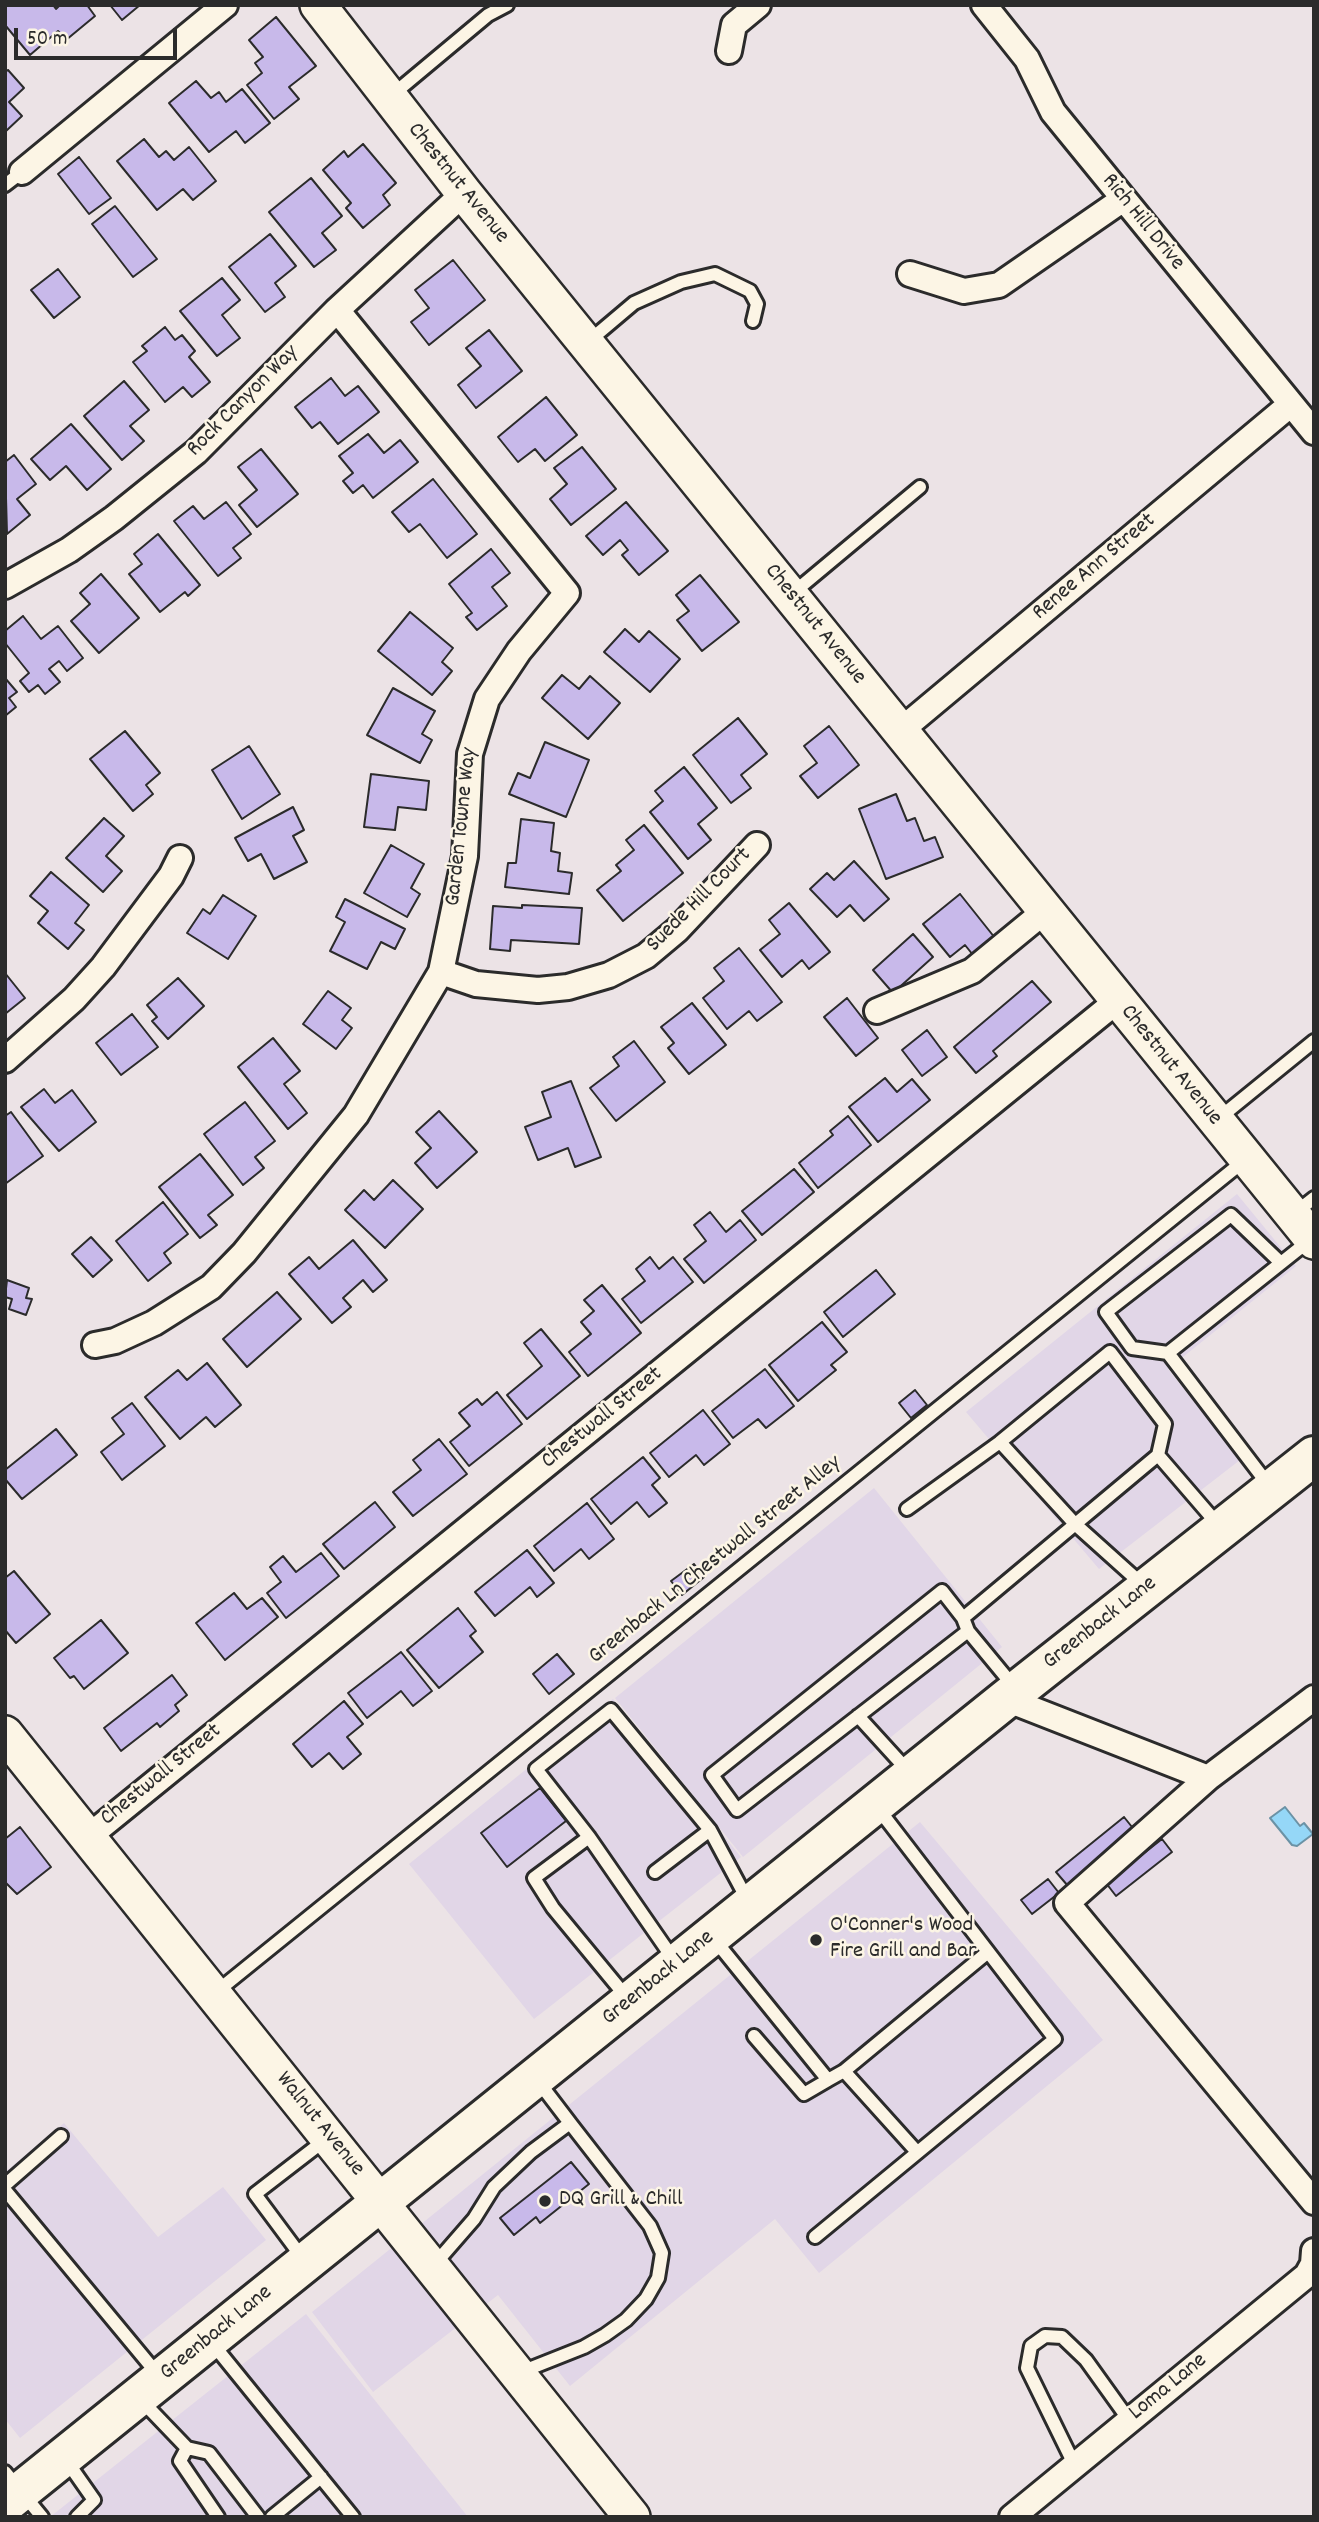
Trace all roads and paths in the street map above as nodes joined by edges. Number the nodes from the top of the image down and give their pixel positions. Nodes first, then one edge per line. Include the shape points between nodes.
1 (225, 5) edge
2 (318, 5) edge
3 (507, 5) edge
4 (758, 5) edge
5 (984, 5) edge
6 (729, 51) dead end
7 (388, 98) junction
8 (13, 178) edge
9 (464, 193) junction
10 (1122, 200) junction
11 (910, 274) dead end
12 (337, 310) junction
13 (753, 321) dead end
14 (586, 344) junction
15 (1291, 404) junction
16 (1314, 432) edge
17 (920, 487) dead end
18 (5, 586) edge
19 (790, 596) junction
20 (900, 731) junction
21 (757, 845) dead end
22 (180, 858) dead end
23 (1045, 911) junction
24 (441, 972) junction
25 (1118, 1001) junction
26 (877, 1011) dead end
27 (1314, 1041) edge
28 (5, 1060) edge
29 (1215, 1121) junction
30 (1246, 1159) junction
31 (1308, 1223) edge
32 (1281, 1263) junction
33 (95, 1345) dead end
34 (1168, 1353) junction
35 (1000, 1442) junction
36 (1158, 1455) junction
37 (1314, 1456) edge
38 (1272, 1490) junction
39 (907, 1509) dead end
40 (1075, 1524) junction
41 (1222, 1530) junction
42 (1147, 1589) junction
43 (963, 1618) junction
44 (968, 1631) junction
45 (1011, 1694) junction
46 (1314, 1698) edge
47 (859, 1716) junction
48 (5, 1734) edge
49 (911, 1775) junction
50 (1208, 1778) junction
51 (875, 1804) junction
52 (710, 1830) junction
53 (589, 1836) junction
54 (88, 1837) junction
55 (655, 1872) dead end
56 (750, 1905) junction
57 (711, 1936) junction
58 (988, 1952) junction
59 (677, 1964) junction
60 (213, 1995) junction
61 (631, 2001) junction
62 (754, 2036) dead end
63 (844, 2071) junction
64 (536, 2078) junction
65 (828, 2080) junction
66 (570, 2123) junction
67 (61, 2136) dead end
68 (328, 2137) junction
69 (917, 2152) junction
70 (5, 2187) edge
71 (1314, 2202) edge
72 (381, 2203) junction
73 (815, 2237) dead end
74 (1314, 2251) edge
75 (307, 2263) junction
76 (432, 2267) junction
77 (210, 2340) junction
78 (517, 2374) junction
79 (150, 2388) junction
80 (1129, 2420) junction
81 (187, 2448) junction
82 (64, 2457) junction
83 (1075, 2466) junction
84 (321, 2477) junction
85 (18, 2496) edge
86 (77, 2517) edge
87 (218, 2517) edge
88 (258, 2517) edge
89 (272, 2517) edge
90 (353, 2517) edge
91 (632, 2517) edge
92 (1012, 2517) edge

1 - 8 street
2 - 7 street, Chestnut Avenue
3 - 7 lane via 488,15
4 - 6 street via 734,25
5 - 10 street, Rich Hill Drive via 1027,59 1053,112
7 - 9 street, Chestnut Avenue
9 - 12 street, Rock Canyon Way
9 - 14 street, Chestnut Avenue
10 - 11 street via 999,285 964,291
10 - 15 street, Rich Hill Drive
12 - 18 street, Rock Canyon Way via 197,452 69,550
12 - 24 street, Garden Towne Way via 567,593 500,676 474,732 465,856
13 - 14 lane via 757,304 750,291 715,274 681,282 634,303
14 - 19 street, Chestnut Avenue
15 - 16 street, Rich Hill Drive
15 - 20 street, Renee Ann Street
17 - 19 lane
19 - 20 street, Chestnut Avenue
20 - 23 street, Chestnut Avenue
21 - 24 street, Suede Hill Court via 677,930 646,956 609,975 538,990 476,984
22 - 28 street via 103,967
23 - 25 street, Chestnut Avenue
23 - 26 street via 972,971
24 - 33 street, Garden Towne Way via 356,1115 244,1253 211,1287 181,1308 115,1341
25 - 29 street, Chestnut Avenue
25 - 54 street, Chestwall Street
27 - 29 lane
29 - 30 street, Chestnut Avenue
30 - 31 street, Chestnut Avenue
30 - 60 lane, Greenback Ln Chestwall Street Alley
31 - 32 lane
32 - 34 lane
32 - 34 lane via 1231,1215 1106,1312 1132,1348
34 - 38 lane
35 - 36 lane via 1110,1352 1166,1424
35 - 39 lane
35 - 40 lane
36 - 40 lane
36 - 41 lane
37 - 38 main road, Greenback Lane
38 - 41 main road, Greenback Lane
40 - 42 lane
40 - 43 lane
41 - 42 main road, Greenback Lane
42 - 45 main road, Greenback Lane
43 - 44 lane
43 - 47 lane via 942,1591 712,1775 737,1810
44 - 45 lane
44 - 47 lane
45 - 49 main road, Greenback Lane
45 - 50 street
46 - 50 street
47 - 49 lane
48 - 54 street, Walnut Avenue
49 - 51 main road, Greenback Lane
50 - 71 street via 1067,1903
51 - 56 main road, Greenback Lane
51 - 58 lane
52 - 53 lane via 611,1710 536,1769
52 - 55 lane
52 - 56 lane
53 - 59 lane
53 - 61 lane via 534,1878 553,1908
54 - 60 street, Walnut Avenue
56 - 57 main road, Greenback Lane
57 - 59 main road, Greenback Lane
57 - 65 lane
58 - 63 lane
58 - 69 lane via 1055,2039
59 - 61 main road, Greenback Lane
60 - 68 street, Walnut Avenue
61 - 64 main road, Greenback Lane
62 - 65 lane via 804,2094
63 - 65 lane
63 - 69 lane
64 - 66 lane
64 - 72 main road, Greenback Lane
66 - 76 lane via 494,2187 474,2219
66 - 78 lane via 650,2226 662,2253 658,2278 639,2306 605,2335
67 - 70 lane
68 - 72 street, Walnut Avenue
68 - 75 lane via 255,2194
69 - 73 lane
70 - 79 lane
72 - 75 main road, Greenback Lane
72 - 76 street, Walnut Avenue
74 - 80 street, Loma Lane via 1307,2275
75 - 77 main road, Greenback Lane
76 - 78 street, Walnut Avenue
77 - 79 main road, Greenback Lane
77 - 84 lane
78 - 91 street, Walnut Avenue
79 - 81 lane
79 - 82 main road, Greenback Lane
80 - 83 street, Loma Lane
80 - 83 lane via 1086,2360 1062,2337 1045,2336 1031,2346 1027,2368
81 - 87 lane via 180,2461
81 - 88 lane via 209,2453
82 - 85 main road, Greenback Lane
82 - 86 lane via 94,2500
83 - 92 street, Loma Lane
84 - 89 lane
84 - 90 lane

